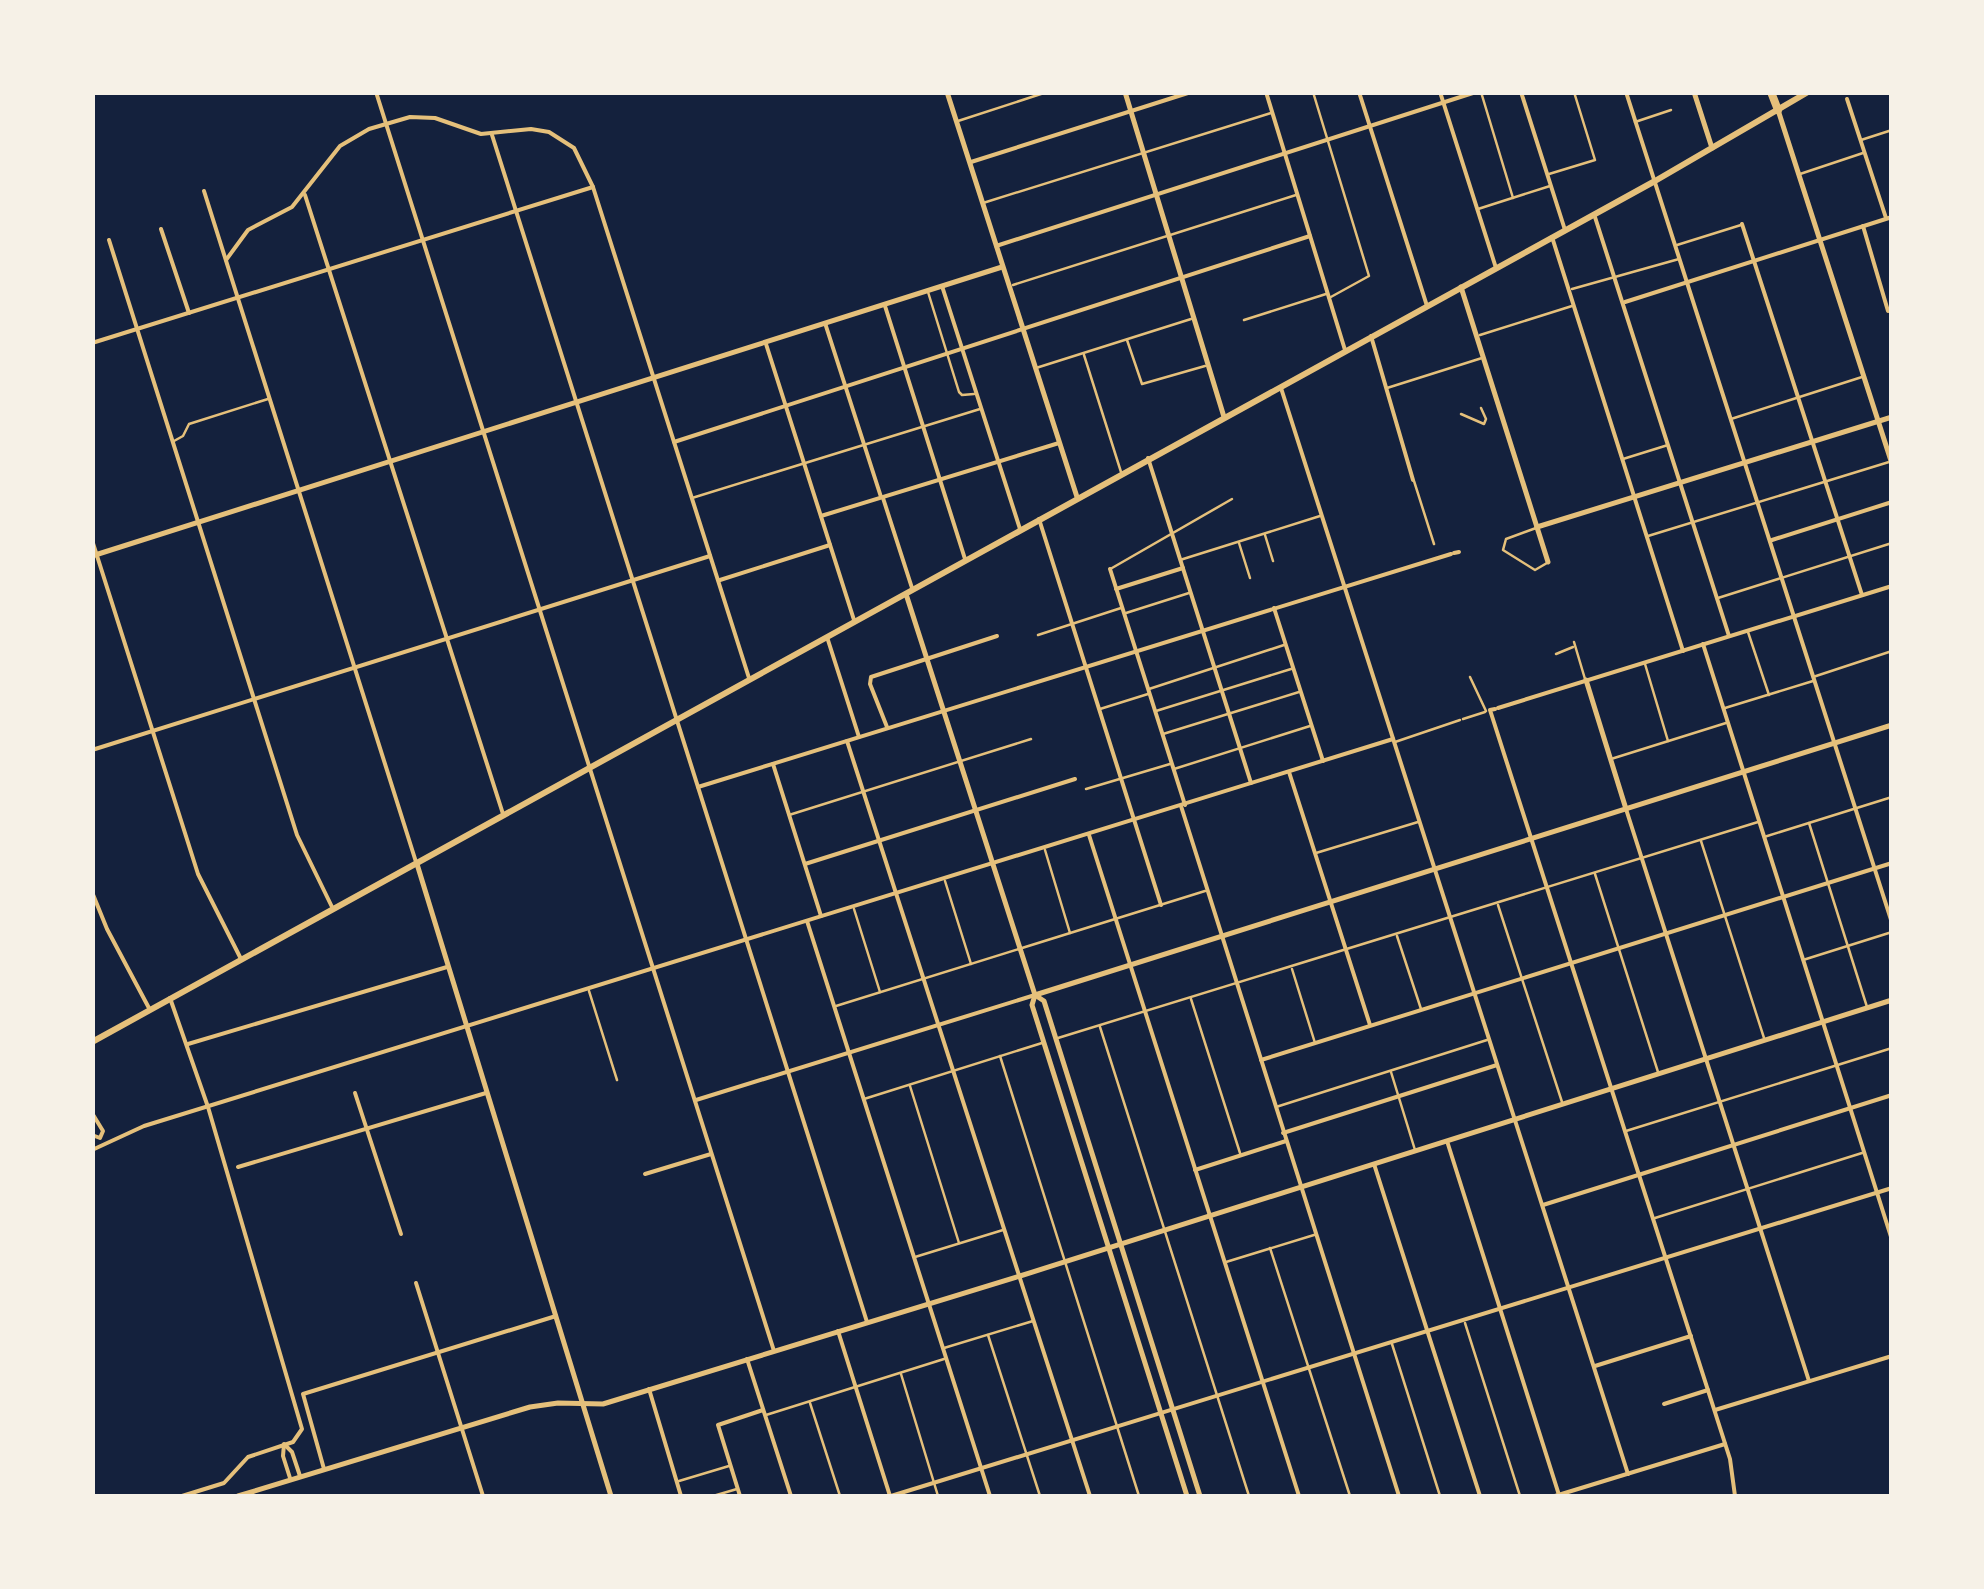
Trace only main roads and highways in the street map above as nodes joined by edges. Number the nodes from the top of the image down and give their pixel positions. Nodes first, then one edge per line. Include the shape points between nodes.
1 (1772, 92) edge
2 (1808, 92) edge
3 (1778, 110) junction
4 (92, 1042) edge

1 - 3 highway
2 - 3 main road
3 - 4 main road

